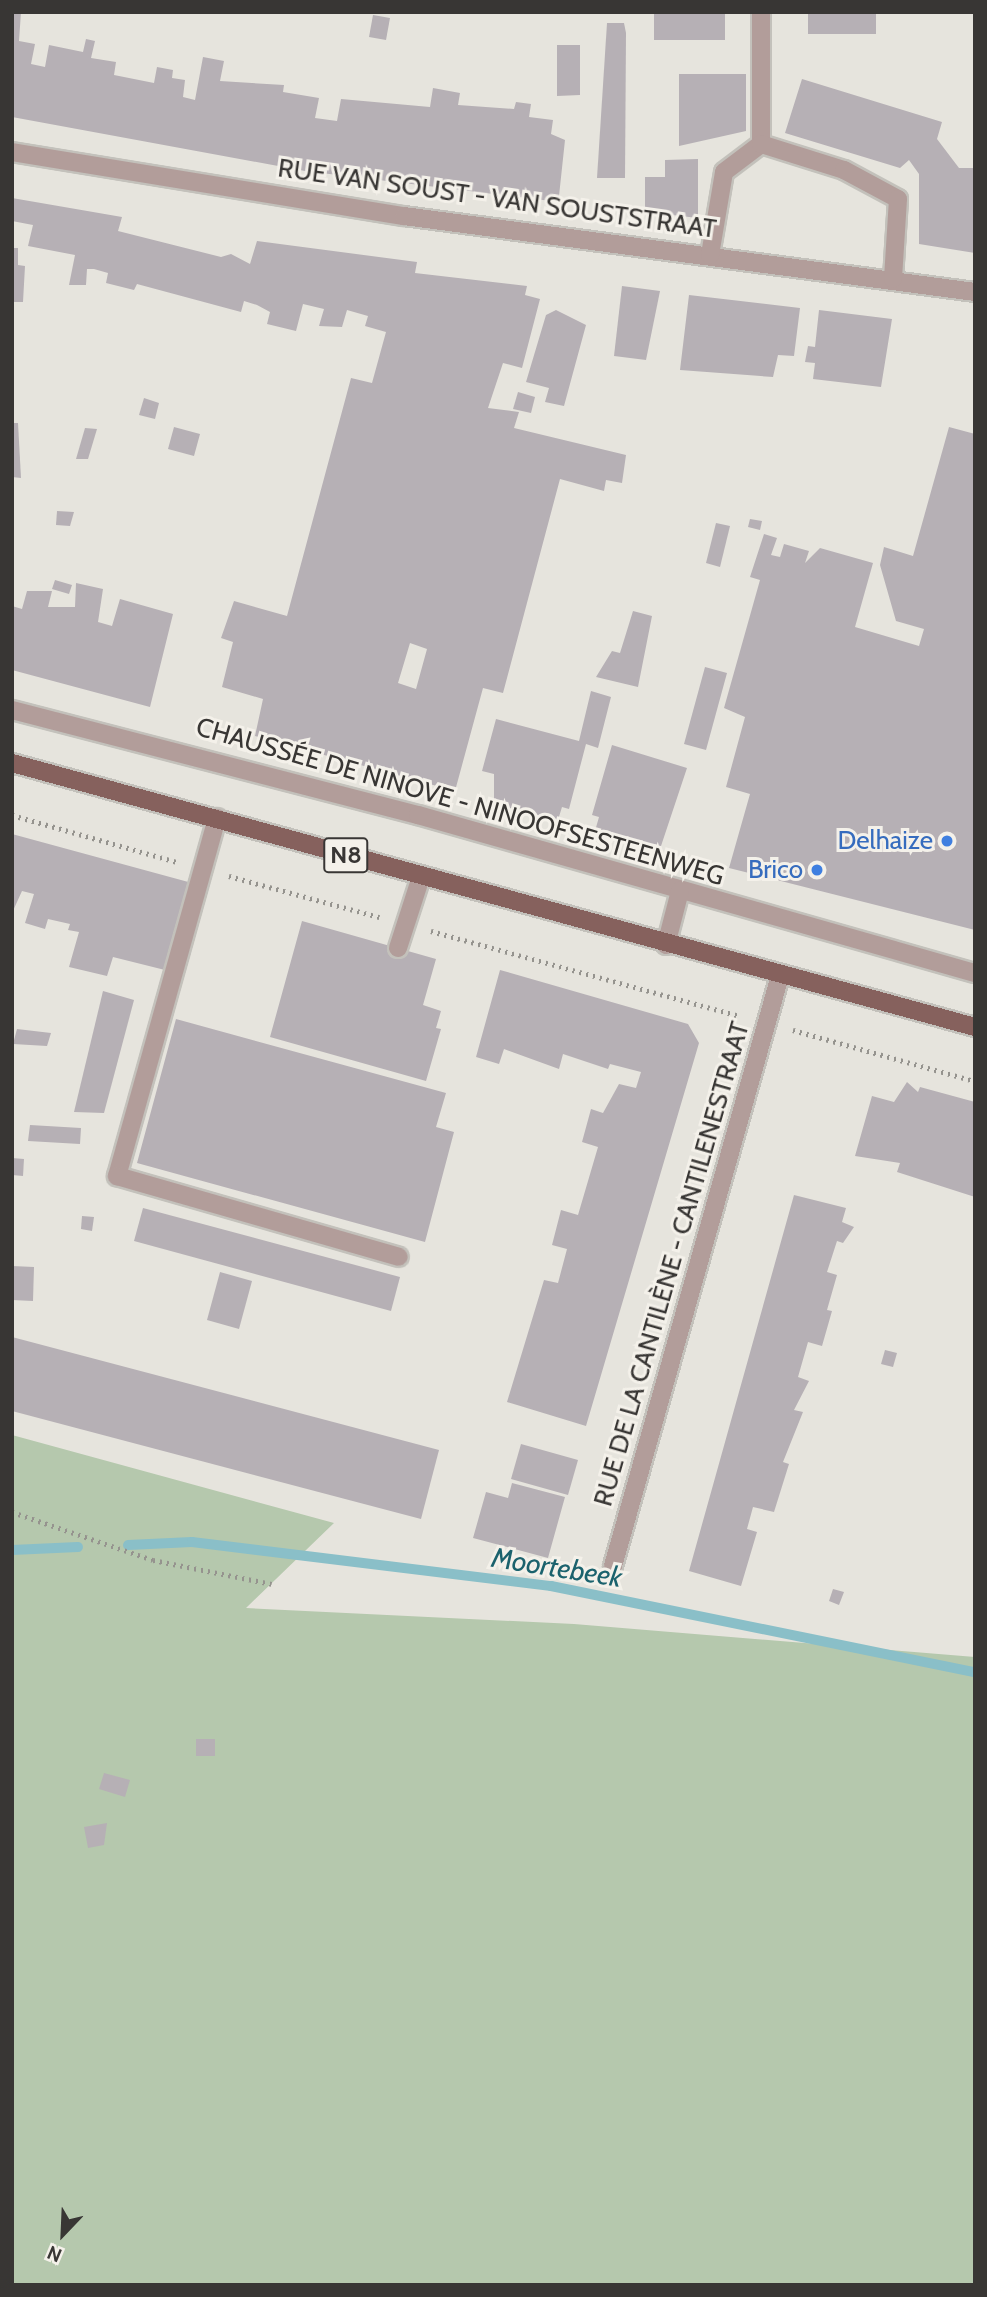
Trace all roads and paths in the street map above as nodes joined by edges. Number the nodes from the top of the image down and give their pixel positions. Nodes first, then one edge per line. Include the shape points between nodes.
1 (761, 12) edge
2 (761, 144) junction
3 (12, 152) edge
4 (710, 255) junction
5 (893, 279) junction
6 (975, 292) edge
7 (12, 710) edge
8 (12, 764) edge
9 (12, 815) edge
10 (217, 818) junction
11 (204, 869) junction
12 (421, 877) junction
13 (680, 891) junction
14 (406, 924) junction
15 (666, 944) junction
16 (398, 948) dead end
17 (975, 973) edge
18 (780, 976) junction
19 (769, 1024) junction
20 (975, 1027) edge
21 (975, 1081) edge
22 (399, 1257) dead end
23 (12, 1512) edge
24 (613, 1566) dead end
25 (272, 1584) dead end

1 - 2 street
2 - 4 street via 724,172
2 - 5 street via 844,170 898,199
3 - 4 street, RUE VAN SOUST - VAN SOUSTSTRAAT via 404,216
4 - 5 street, RUE VAN SOUST - VAN SOUSTSTRAAT
5 - 6 street, RUE VAN SOUST - VAN SOUSTSTRAAT
7 - 13 street, CHAUSSÉE DE NINOVE - NINOOFSESTEENWEG
8 - 10 main road, N8
9 - 11 path
10 - 11 street
10 - 12 main road, N8
11 - 14 path
11 - 22 street via 117,1176
12 - 14 street
12 - 15 main road, N8
13 - 15 street
13 - 17 street, CHAUSSÉE DE NINOVE - NINOOFSESTEENWEG
14 - 16 street
14 - 19 path
15 - 18 main road, N8
18 - 19 street, RUE DE LA CANTILÈNE - CANTILENESTRAAT
18 - 20 main road, N8
19 - 21 path
19 - 24 street, RUE DE LA CANTILÈNE - CANTILENESTRAAT
23 - 25 path via 153,1560

